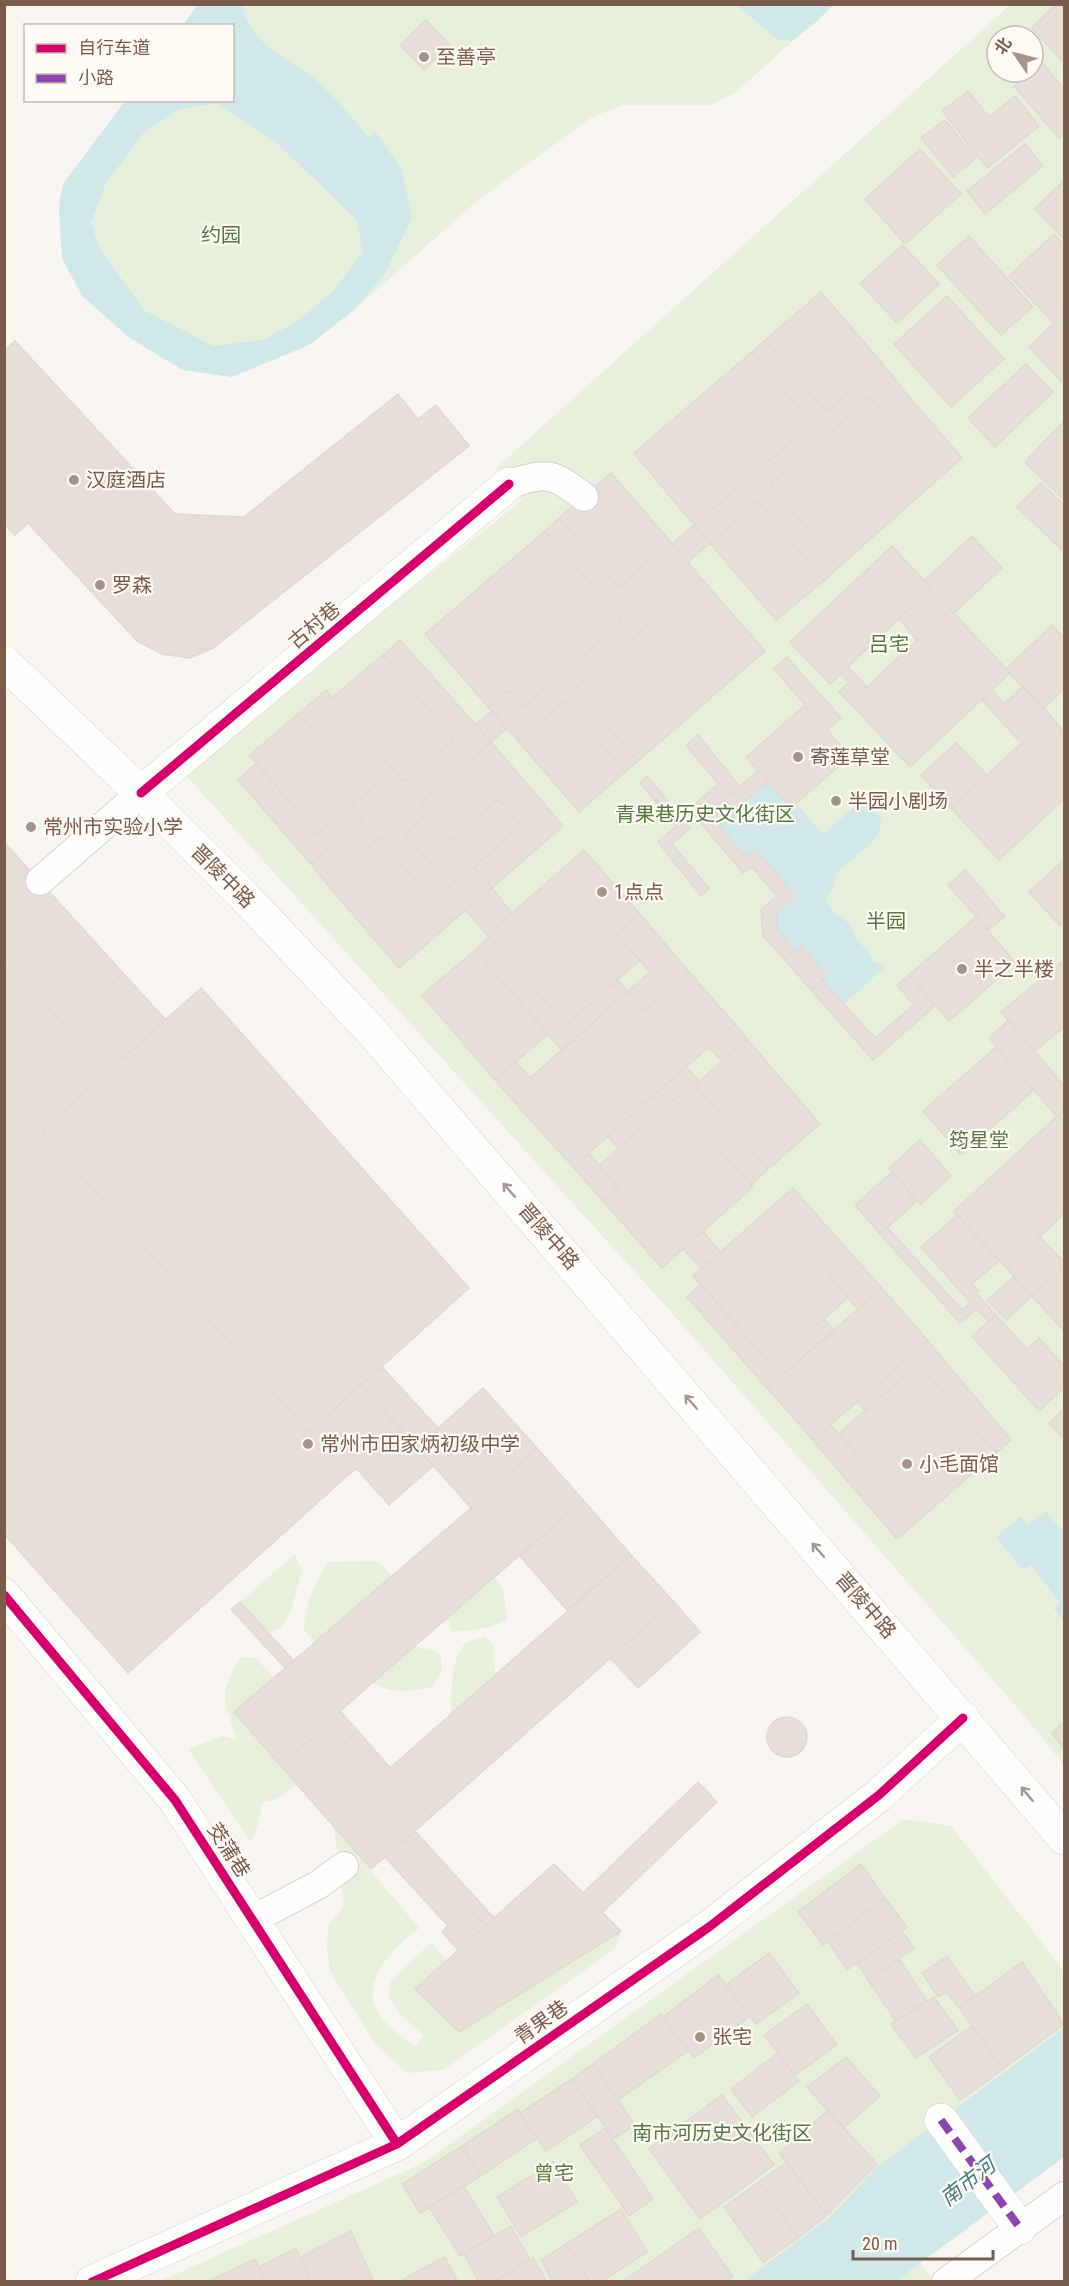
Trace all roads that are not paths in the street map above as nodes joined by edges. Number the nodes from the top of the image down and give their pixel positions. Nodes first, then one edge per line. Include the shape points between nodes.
1 (510, 484) joint
2 (584, 497) dead end
3 (4, 662) edge
4 (141, 793) junction
5 (40, 881) dead end
6 (4, 1595) edge
7 (963, 1718) junction
8 (1065, 1838) edge
9 (344, 1866) dead end
10 (252, 1920) junction
11 (941, 2120) dead end
12 (397, 2144) junction
13 (1065, 2196) edge
14 (1016, 2222) junction
15 (92, 2282) edge
16 (946, 2282) edge

1 - 2 lane via 539,475 561,479
1 - 4 street, 古村巷
3 - 4 street, 晋陵中路
4 - 5 lane
7 -> 4 street, 晋陵中路 via 374,1034
6 - 10 street, 茭蒲巷 via 175,1800
8 -> 7 street, 晋陵中路
7 - 12 street, 青果巷 via 879,1795 709,1927
9 - 10 lane via 318,1885
10 - 12 street, 茭蒲巷
11 - 14 street
12 - 15 street, 青果巷
13 - 14 lane
14 - 16 lane

